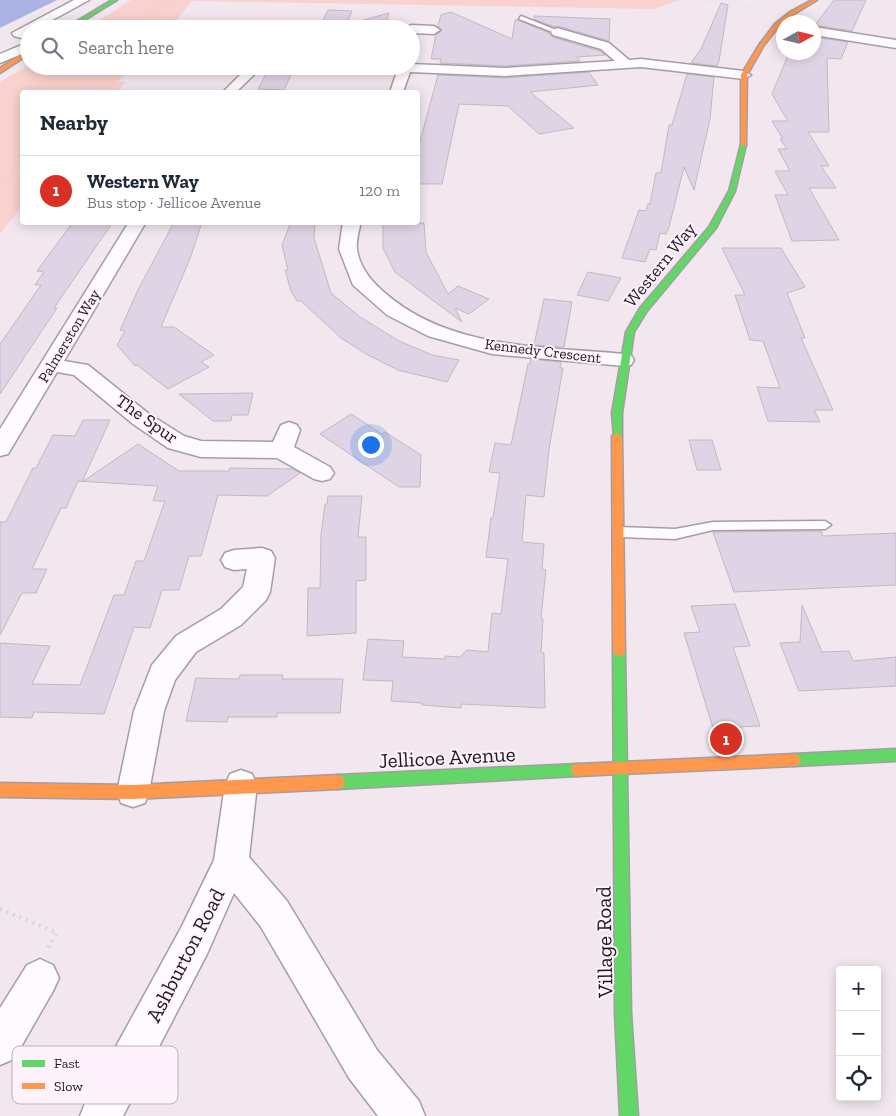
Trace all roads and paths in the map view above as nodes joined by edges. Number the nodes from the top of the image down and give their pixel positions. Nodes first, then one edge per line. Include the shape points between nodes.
1 (83, 0) edge
2 (115, 0) edge
3 (192, 0) edge
4 (704, 0) edge
5 (815, 0) edge
6 (162, 1) edge
7 (792, 13) joint
8 (520, 18) dead end
9 (44, 20) edge
10 (81, 20) edge
11 (146, 20) edge
12 (420, 29) edge
13 (434, 30) dead end
14 (776, 30) edge
15 (821, 32) edge
16 (563, 37) joint
17 (896, 44) edge
18 (20, 50) edge
19 (20, 57) edge
20 (0, 58) edge
21 (626, 63) junction
22 (420, 68) edge
23 (0, 71) edge
24 (97, 75) edge
25 (247, 75) edge
26 (403, 75) edge
27 (744, 75) junction
28 (84, 90) edge
29 (231, 90) edge
30 (398, 90) edge
31 (20, 163) edge
32 (0, 187) edge
33 (136, 225) edge
34 (352, 225) edge
35 (624, 360) junction
36 (52, 365) junction
37 (285, 440) joint
38 (0, 448) edge
39 (322, 473) dead end
40 (825, 525) dead end
41 (619, 532) junction
42 (234, 560) dead end
43 (896, 755) edge
44 (620, 767) junction
45 (241, 786) junction
46 (0, 790) edge
47 (133, 792) junction
48 (231, 862) junction
49 (0, 909) edge
50 (40, 978) joint
51 (0, 1045) edge
52 (138, 1046) edge
53 (107, 1104) edge
54 (101, 1116) edge
55 (404, 1116) edge
56 (629, 1116) edge

1 - 9 street
2 - 10 street
3 - 6 path
4 - 7 path
5 - 7 street
6 - 11 path
8 - 16 lane
12 - 13 street
14 - 27 street via 762,45
15 - 17 street
16 - 21 street via 605,46
18 - 20 street
19 - 23 street
21 - 22 street via 505,72
21 - 27 street
24 - 28 path
25 - 29 street
26 - 30 street
27 - 35 street, Western Way via 743,150 732,191 712,228 643,310 630,332
31 - 32 path
33 - 36 street, Palmerston Way
34 - 35 street, Kennedy Crescent via 348,249 360,281 394,312 410,320 435,332 492,348
35 - 41 street, Western Way via 618,414
36 - 37 street, The Spur via 81,370 141,419 176,442 201,449
36 - 38 street, Palmerston Way
37 - 39 street
40 - 41 lane via 713,526 675,534
41 - 44 street, Western Way
42 - 47 street via 262,558 256,592 231,617 186,644 162,674 150,711
43 - 44 street, Jellicoe Avenue
44 - 45 street, Jellicoe Avenue
44 - 56 street, Village Road via 623,1012
45 - 47 street, Jellicoe Avenue
45 - 48 street, Ashburton Road
46 - 47 street, Jellicoe Avenue
48 - 52 street, Ashburton Road via 194,941
48 - 55 street via 274,914 363,1064
49 - 50 path via 56,933 32,975
50 - 51 street
53 - 54 street, Ashburton Road

